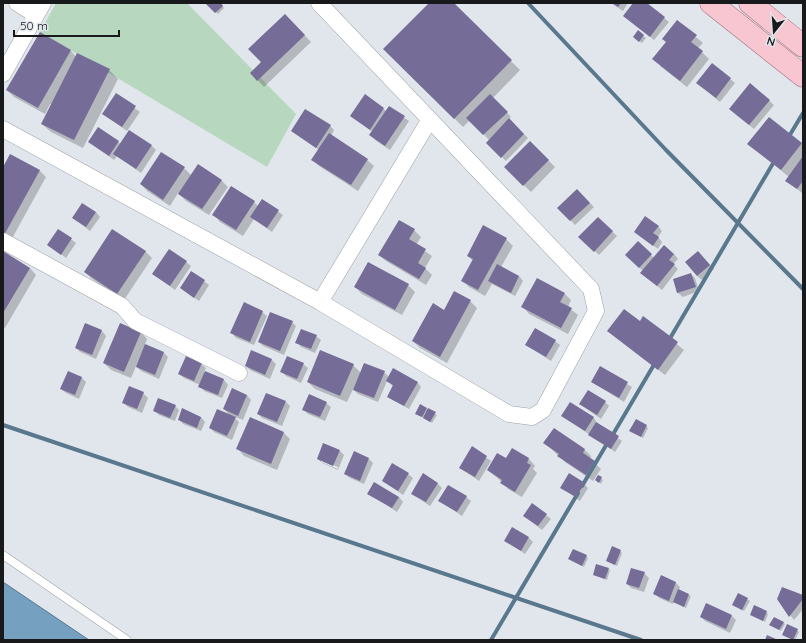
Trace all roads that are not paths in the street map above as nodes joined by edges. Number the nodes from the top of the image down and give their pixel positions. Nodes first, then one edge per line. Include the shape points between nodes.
1 (17, 3) edge
2 (319, 3) edge
3 (710, 3) edge
4 (750, 3) edge
5 (39, 9) edge
6 (803, 46) edge
7 (3, 74) edge
8 (803, 76) edge
9 (429, 121) junction
10 (3, 128) edge
11 (3, 241) edge
12 (320, 302) junction
13 (239, 373) dead end
14 (3, 555) edge
15 (127, 640) edge

1 - 5 street
2 - 9 street
3 - 8 main road
4 - 6 main road
5 - 7 street
9 - 12 street
9 - 12 street via 591,289 596,311 543,410 532,417 509,414
10 - 12 street
11 - 13 street via 122,306 135,321
14 - 15 lane

